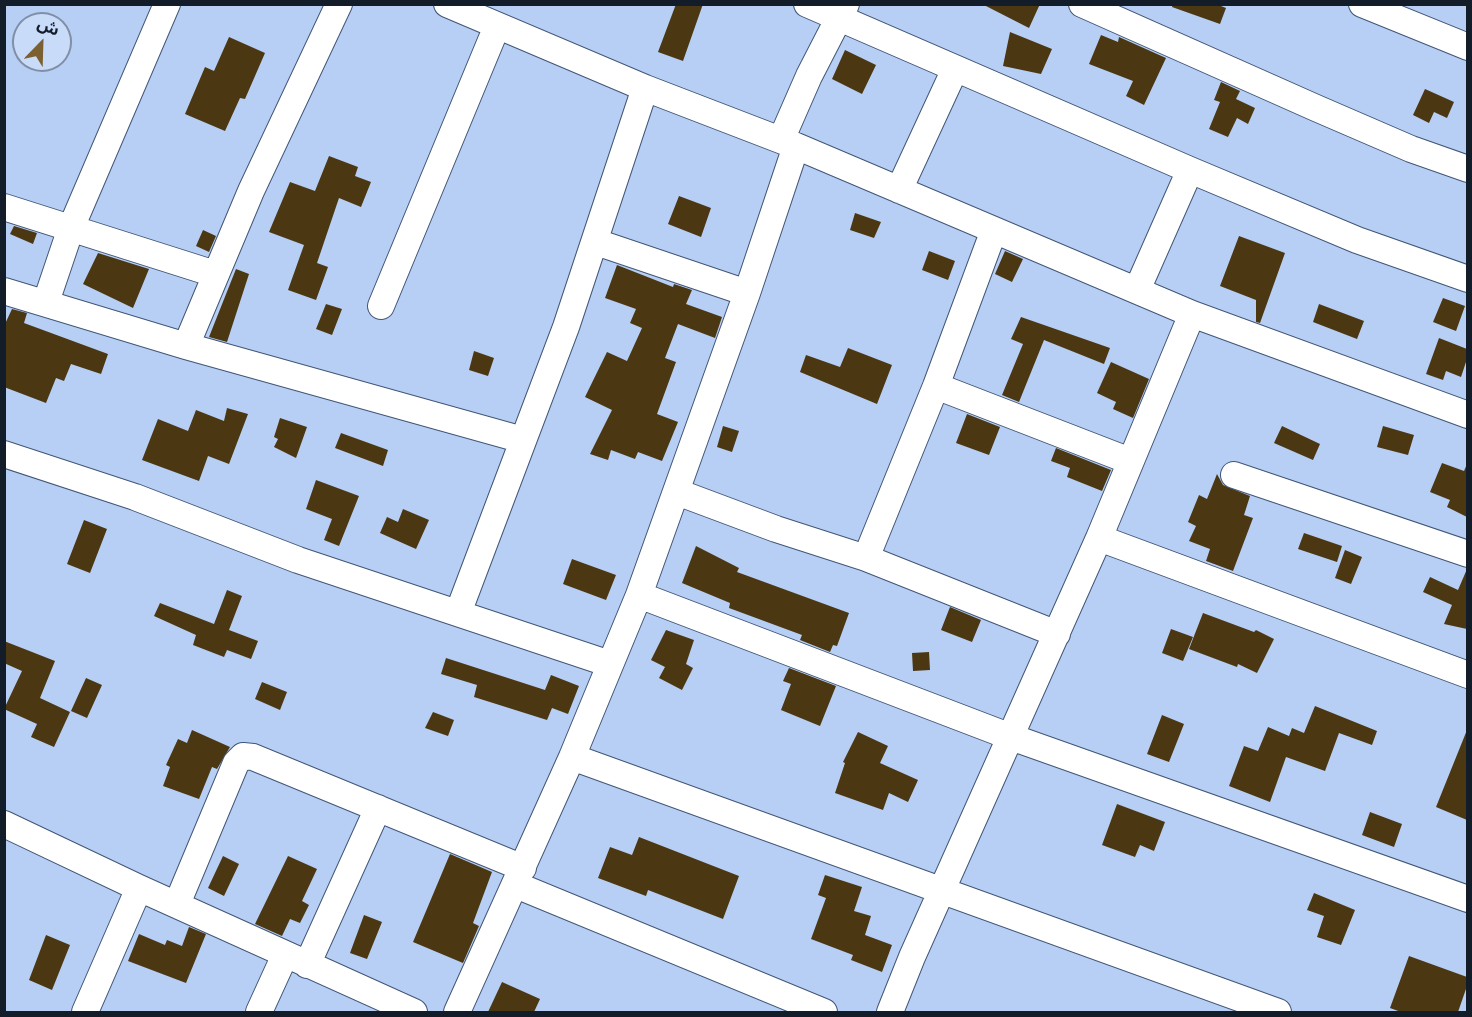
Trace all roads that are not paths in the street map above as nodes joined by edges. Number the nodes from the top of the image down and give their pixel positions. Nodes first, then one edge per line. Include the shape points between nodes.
1 (167, 4) edge
2 (339, 4) edge
3 (447, 4) edge
4 (807, 4) edge
5 (1362, 4) edge
6 (1098, 8) edge
7 (842, 11) edge
8 (497, 26) junction
9 (1467, 47) edge
10 (955, 69) junction
11 (645, 88) junction
12 (789, 143) junction
13 (1467, 169) edge
14 (1190, 170) junction
15 (899, 190) junction
16 (4, 207) edge
17 (71, 228) junction
18 (994, 230) junction
19 (596, 242) junction
20 (215, 274) junction
21 (1467, 279) edge
22 (1137, 290) junction
23 (4, 291) edge
24 (747, 293) junction
25 (46, 302) junction
26 (381, 306) dead end
27 (1192, 314) junction
28 (186, 346) junction
29 (936, 386) junction
30 (1467, 415) edge
31 (523, 440) junction
32 (4, 454) edge
33 (1130, 461) junction
34 (1234, 475) dead end
35 (677, 492) junction
36 (1099, 538) junction
37 (1467, 554) edge
38 (866, 558) junction
39 (639, 595) junction
40 (458, 613) junction
41 (1057, 634) junction
42 (610, 664) junction
43 (1467, 675) edge
44 (1011, 738) junction
45 (572, 757) junction
46 (378, 808) junction
47 (4, 824) edge
48 (519, 876) junction
49 (139, 888) junction
50 (942, 891) junction
51 (1467, 897) edge
52 (177, 904) junction
53 (296, 960) junction
54 (85, 1012) edge
55 (259, 1012) edge
56 (414, 1012) edge
57 (457, 1012) edge
58 (824, 1012) edge
59 (890, 1012) edge
60 (1278, 1012) edge

1 - 17 street
2 - 20 street
3 - 8 street
4 - 7 street
5 - 9 street
6 - 13 street via 1337,117
7 - 10 street
7 - 12 street
8 - 11 street
8 - 26 street
10 - 14 street
10 - 15 street
11 - 12 street
11 - 19 street
12 - 15 street
12 - 24 street
14 - 21 street via 1357,240
14 - 22 street
15 - 18 street
16 - 17 street
17 - 20 street
17 - 25 street
18 - 22 street
18 - 29 street
19 - 24 street
19 - 31 street
20 - 28 street
22 - 27 street
23 - 25 street
24 - 35 street
25 - 28 street
27 - 30 street
27 - 33 street
28 - 31 street
29 - 33 street
29 - 38 street
31 - 40 street
32 - 40 street
33 - 36 street
34 - 37 street
35 - 38 street
35 - 39 street
36 - 41 street
36 - 43 street
38 - 41 street
39 - 42 street
39 - 44 street
40 - 42 street
41 - 44 street
42 - 45 street
44 - 50 street
44 - 51 street
45 - 48 street
45 - 50 street
46 - 48 street
46 - 52 street via 243,756 232,773
46 - 53 street
47 - 49 street
48 - 57 street
48 - 58 street
49 - 52 street
49 - 54 street
50 - 59 street
50 - 60 street
52 - 53 street
53 - 55 street
53 - 56 street

